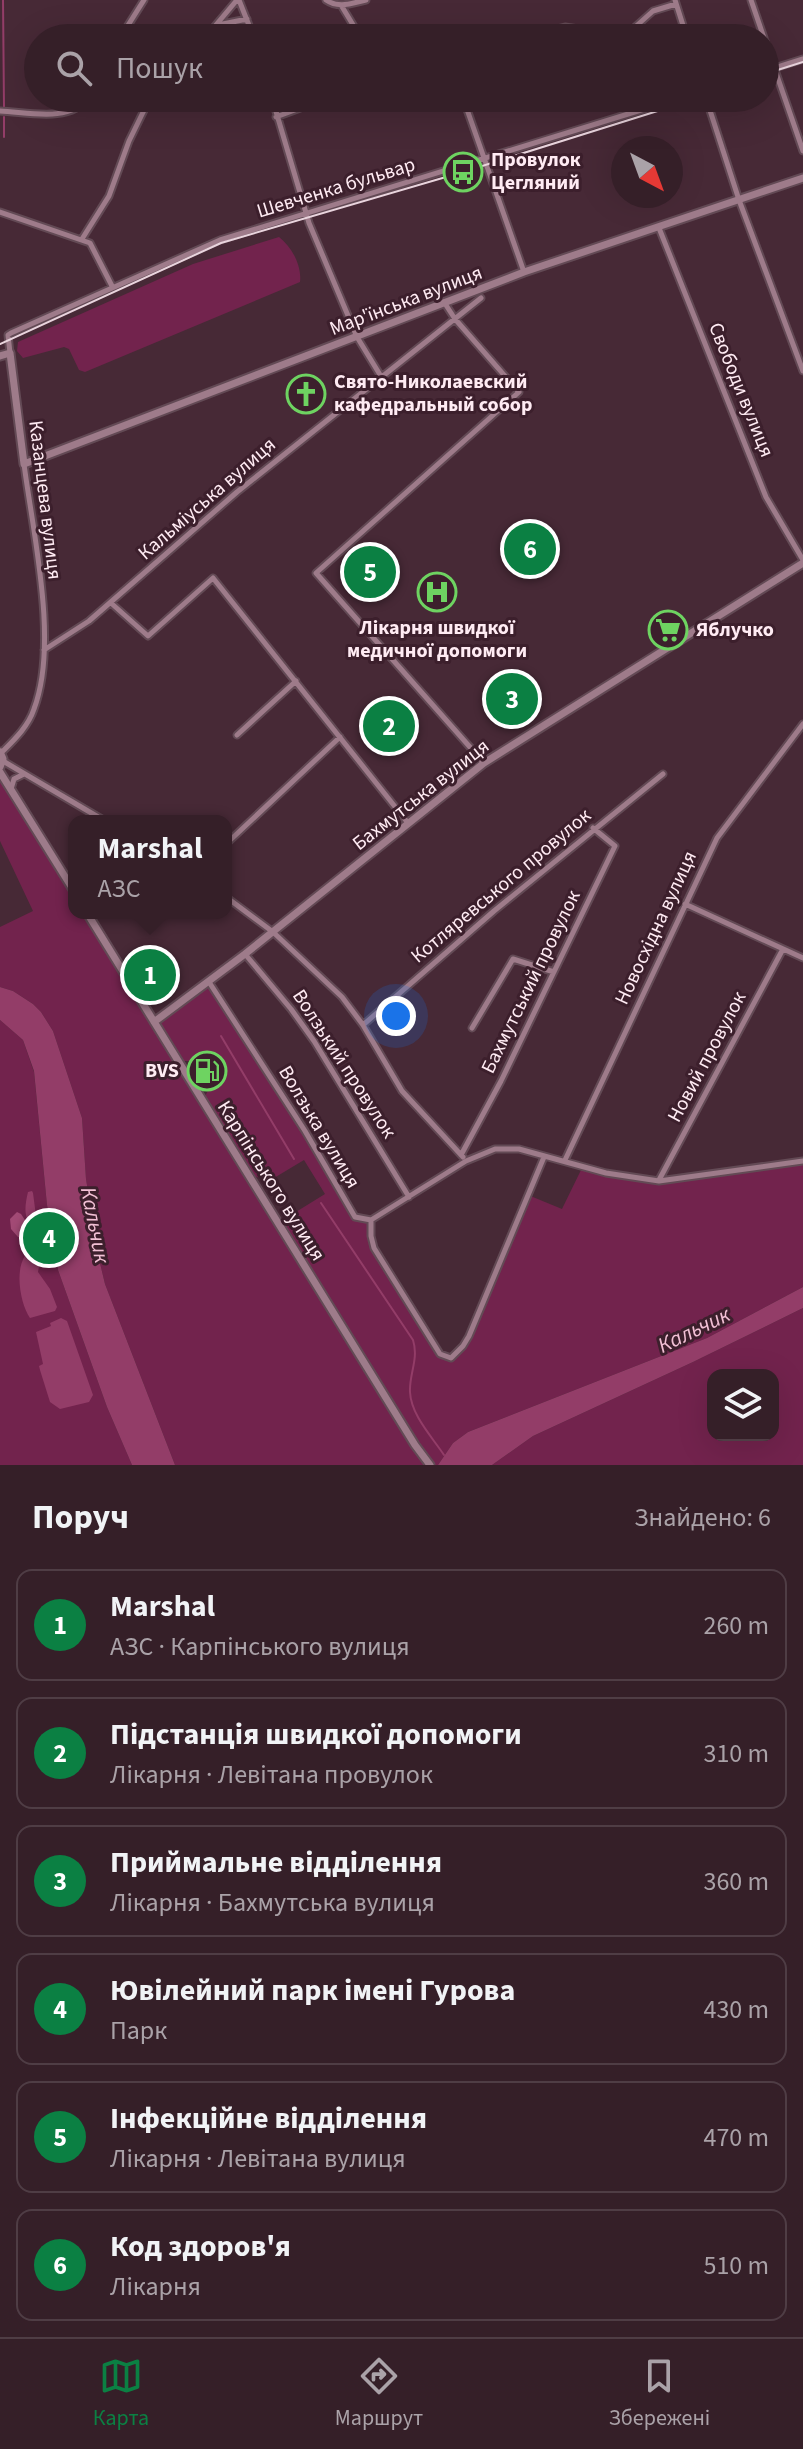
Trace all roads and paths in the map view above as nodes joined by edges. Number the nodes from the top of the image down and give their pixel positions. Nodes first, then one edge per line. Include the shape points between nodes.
1 (144, 0) edge
2 (326, 0) edge
3 (366, 0) edge
4 (751, 0) edge
5 (240, 1) edge
6 (676, 2) edge
7 (341, 5) junction
8 (247, 19) junction
9 (129, 24) edge
10 (219, 24) edge
11 (226, 24) edge
12 (249, 24) edge
13 (353, 24) edge
14 (638, 24) edge
15 (683, 24) edge
16 (759, 24) edge
17 (803, 59) edge
18 (779, 66) edge
19 (779, 82) edge
20 (0, 111) edge
21 (24, 112) edge
22 (32, 112) edge
23 (68, 112) edge
24 (143, 112) edge
25 (275, 112) edge
26 (289, 112) edge
27 (468, 112) edge
28 (636, 112) edge
29 (711, 112) edge
30 (276, 117) junction
31 (803, 151) edge
32 (483, 160) junction
33 (803, 178) edge
34 (739, 200) junction
35 (3, 214) edge
36 (306, 214) junction
37 (659, 228) junction
38 (82, 239) junction
39 (524, 272) junction
40 (112, 286) junction
41 (481, 298) dead end
42 (444, 302) junction
43 (455, 319) junction
44 (357, 337) junction
45 (0, 356) edge
46 (11, 357) junction
47 (0, 364) edge
48 (803, 371) edge
49 (382, 378) junction
50 (24, 464) junction
51 (803, 561) edge
52 (111, 603) junction
53 (44, 650) junction
54 (296, 681) junction
55 (803, 724) edge
56 (237, 735) dead end
57 (340, 737) junction
58 (1, 761) edge
59 (484, 763) junction
60 (25, 774) junction
61 (663, 774) dead end
62 (11, 790) junction
63 (95, 815) edge
64 (409, 824) junction
65 (593, 828) junction
66 (232, 838) edge
67 (68, 881) edge
68 (232, 901) edge
69 (685, 904) junction
70 (91, 919) edge
71 (273, 932) junction
72 (783, 949) junction
73 (245, 954) junction
74 (803, 958) edge
75 (554, 972) junction
76 (209, 982) junction
77 (154, 1022) junction
78 (363, 1025) junction
79 (472, 1028) dead end
80 (544, 1157) junction
81 (464, 1158) junction
82 (565, 1160) junction
83 (803, 1161) edge
84 (659, 1181) junction
85 (409, 1197) junction
86 (371, 1220) junction
87 (430, 1465) edge

1 - 9 street
2 - 7 street
3 - 7 street
4 - 16 street
5 - 8 street
5 - 10 street
6 - 14 street
6 - 15 street
7 - 13 street
8 - 11 street
8 - 12 street
17 - 18 street
19 - 31 street
20 - 21 street
22 - 23 street
24 - 38 street via 109,196
25 - 30 street
26 - 30 street
27 - 32 street
28 - 32 street, Шевченка бульвар
29 - 34 street
30 - 36 street
32 - 36 street, Шевченка бульвар
32 - 39 street
33 - 34 street, Мар'їнська вулиця
34 - 37 street, Мар'їнська вулиця
34 - 48 street
35 - 38 street
36 - 40 street, Шевченка бульвар via 220,240
36 - 44 street
37 - 39 street, Мар'їнська вулиця
37 - 51 street, Свободи вулиця via 766,497
38 - 40 street via 90,243
39 - 42 street, Мар'їнська вулиця
40 - 46 street, Шевченка бульвар via 8,335
41 - 43 street, Кальміуська вулиця
42 - 43 street
42 - 44 street, Мар'їнська вулиця
43 - 49 street, Кальміуська вулиця
43 - 59 street via 519,392 316,573
44 - 49 street
44 - 50 street, Мар'їнська вулиця
45 - 46 street
46 - 47 street
46 - 50 street, Казанцева вулиця
49 - 52 street, Кальміуська вулиця via 237,492
50 - 53 street, Казанцева вулиця
51 - 59 street, Бахмутська вулиця
52 - 53 street, Кальміуська вулиця
52 - 54 street via 148,636 213,578
53 - 58 street via 34,710
54 - 56 street
54 - 57 street
55 - 69 street, Новосхідна вулиця via 717,838
57 - 64 street
57 - 66 street
58 - 60 street
58 - 62 street
59 - 64 street, Бахмутська вулиця
60 - 62 street via 14,779
60 - 63 street
61 - 65 street, Котляревського провулок
62 - 67 street
64 - 71 street, Бахмутська вулиця
65 - 75 street, Бахмутський провулок via 615,846
65 - 78 street, Котляревського провулок
68 - 71 street
69 - 72 street
69 - 82 street, Новосхідна вулиця
70 - 77 street, Карпінського вулиця
71 - 73 street, Бахмутська вулиця
71 - 78 street via 334,989
72 - 74 street
72 - 84 street, Новий провулок
73 - 76 street, Бахмутська вулиця
73 - 85 street, Волзький провулок via 314,1041
75 - 79 street via 513,959
75 - 81 street, Бахмутський провулок
76 - 77 street, Бахмутська вулиця
76 - 86 street, Волзька вулиця via 355,1217
77 - 87 street, Карпінського вулиця
78 - 81 street via 402,1091
80 - 81 street via 507,1148
80 - 82 street
80 - 86 street via 469,1336 451,1358 440,1354 380,1260
81 - 85 street
82 - 84 street
83 - 84 street
85 - 86 street

